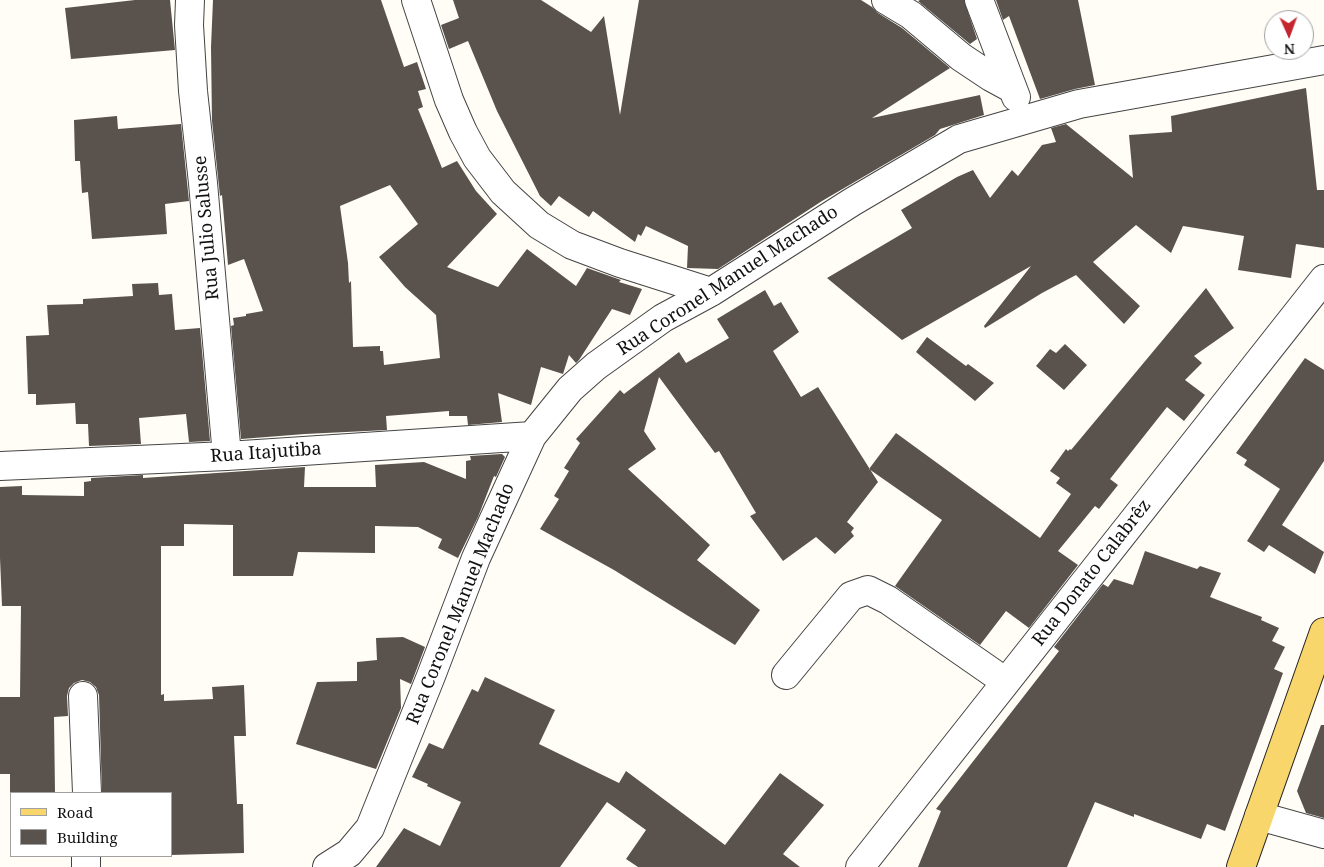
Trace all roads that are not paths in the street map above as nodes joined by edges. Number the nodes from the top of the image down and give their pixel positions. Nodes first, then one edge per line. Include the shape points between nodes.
1 (190, 0) edge
2 (416, 0) edge
3 (886, 0) edge
4 (979, 0) edge
5 (1324, 60) edge
6 (1013, 89) junction
7 (1026, 119) junction
8 (1324, 279) edge
9 (711, 292) junction
10 (532, 436) junction
11 (227, 456) junction
12 (0, 466) edge
13 (1324, 632) edge
14 (786, 675) dead end
15 (1006, 682) junction
16 (82, 696) dead end
17 (87, 792) edge
18 (1259, 816) junction
19 (1324, 834) edge
20 (327, 867) edge
21 (860, 867) edge
22 (1240, 867) edge

1 - 11 street, Rua Julio Salusse via 193,91
2 - 9 street via 463,132 477,158 503,192 539,225 572,245
3 - 6 street via 911,15 961,57
4 - 6 street
5 - 7 street, Rua Coronel Manuel Machado via 1078,104
6 - 7 street
7 - 9 street, Rua Coronel Manuel Machado via 959,139 852,202
8 - 15 street, Rua Donato Calabrêz
9 - 10 street, Rua Coronel Manuel Machado via 663,318 596,366 570,389
10 - 11 street, Rua Itajutiba
10 - 20 street, Rua Coronel Manuel Machado via 476,558 370,828 349,853
11 - 12 street, Rua Itajutiba
13 - 18 main road
14 - 15 street via 850,596 868,590 888,600
15 - 21 street, Rua Donato Calabrêz
16 - 17 street
18 - 19 street
18 - 22 main road

